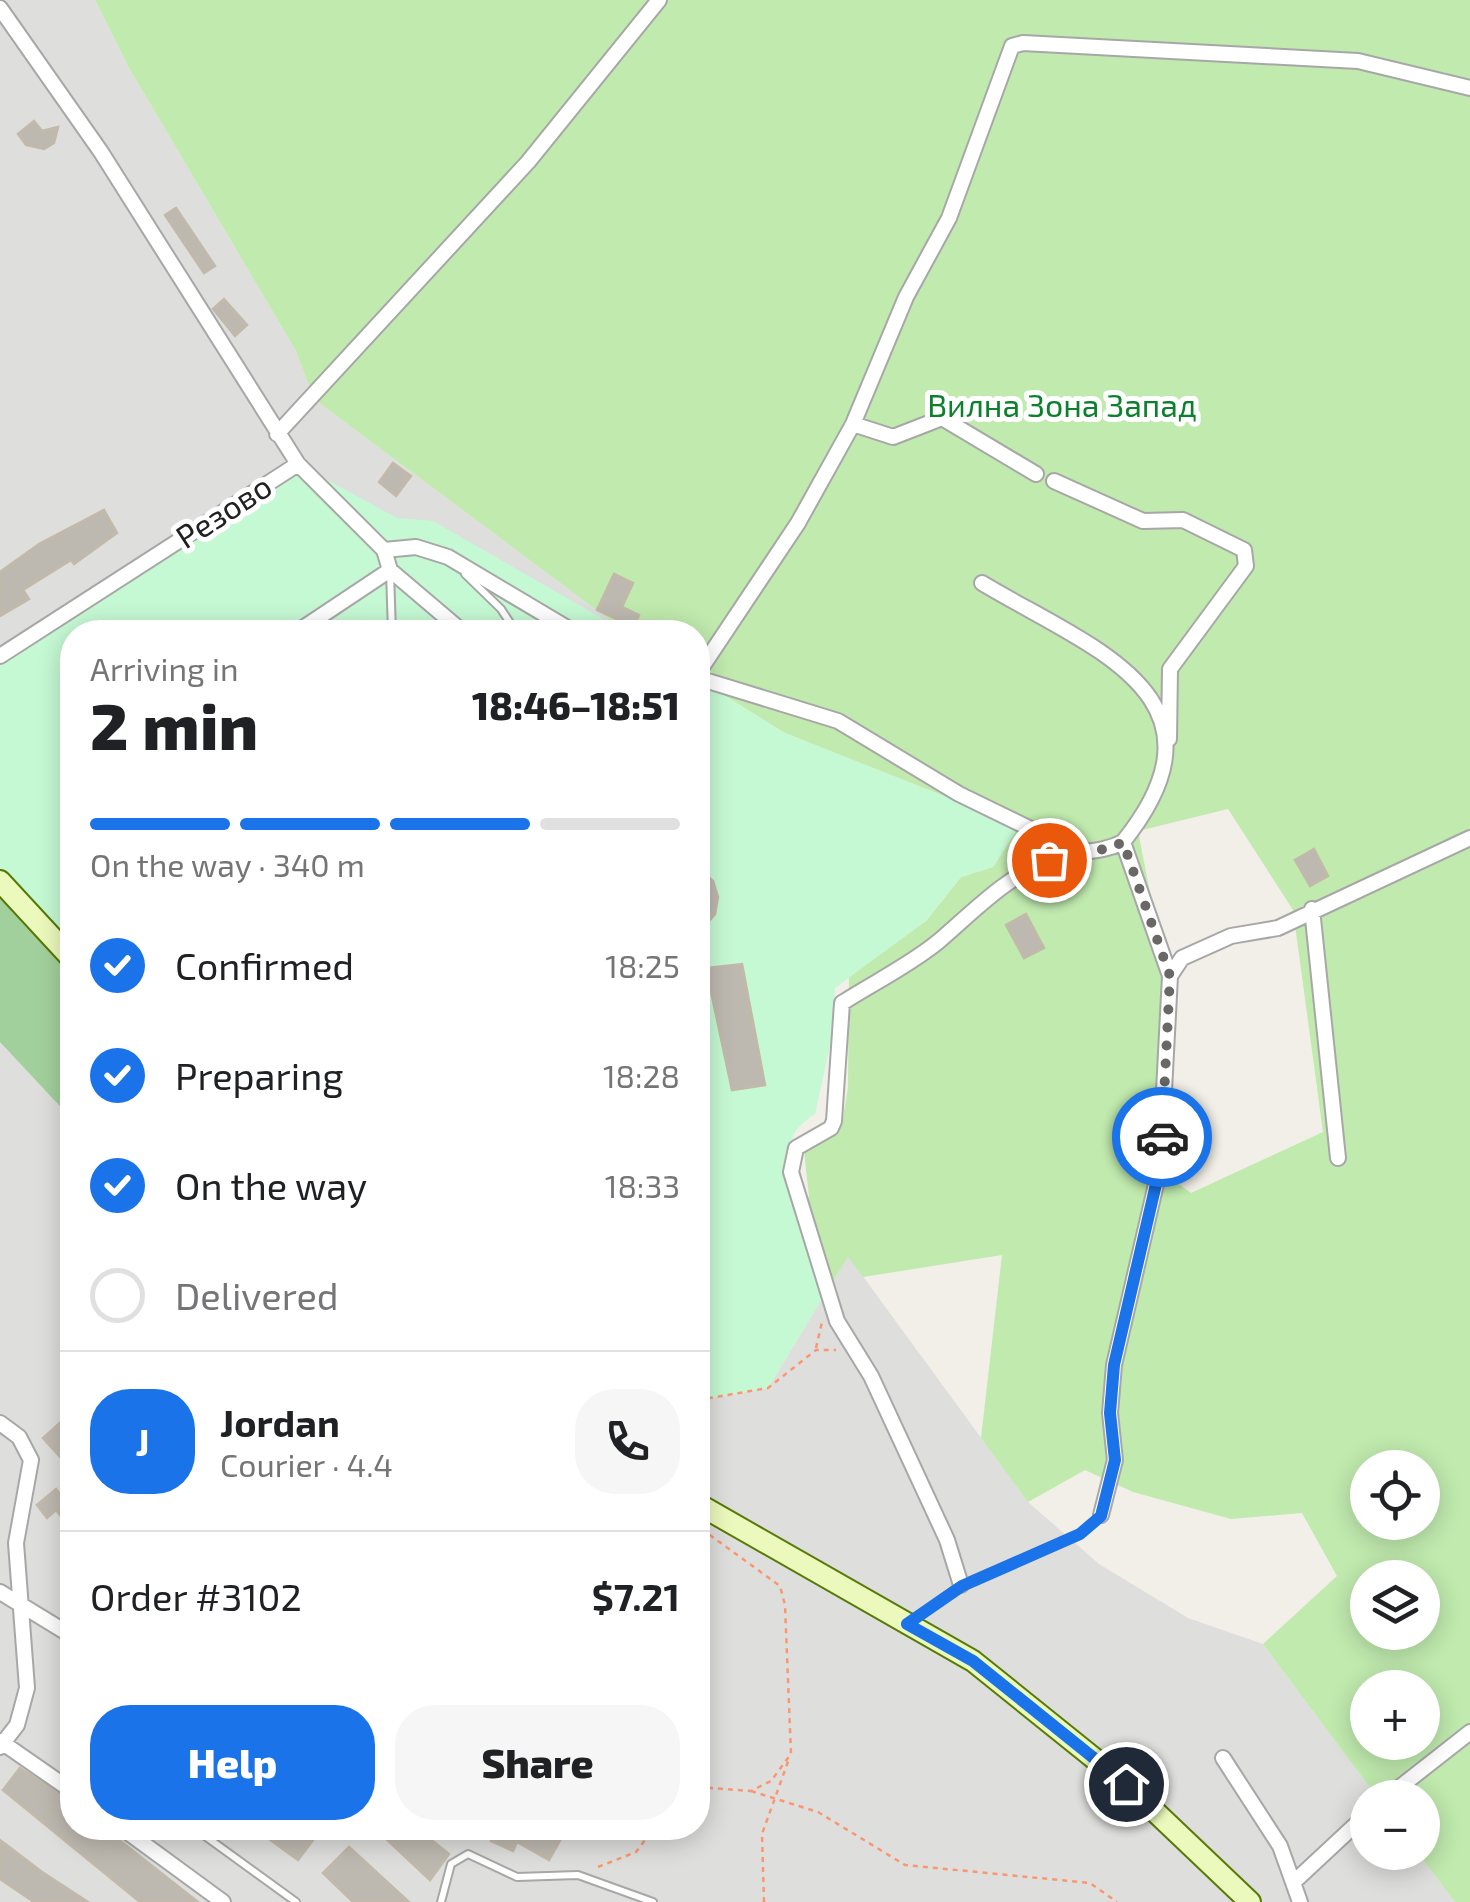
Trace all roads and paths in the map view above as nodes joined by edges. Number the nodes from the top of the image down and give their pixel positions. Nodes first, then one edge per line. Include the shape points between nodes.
1 (659, 0) edge
2 (0, 8) edge
3 (1470, 88) edge
4 (853, 424) junction
5 (276, 434) junction
6 (298, 464) junction
7 (1036, 474) dead end
8 (1054, 481) dead end
9 (384, 550) junction
10 (448, 557) junction
11 (390, 570) junction
12 (982, 583) dead end
13 (315, 620) edge
14 (392, 620) edge
15 (449, 620) edge
16 (508, 620) edge
17 (554, 620) edge
18 (0, 656) edge
19 (710, 657) edge
20 (710, 679) edge
21 (1169, 739) junction
22 (1470, 838) edge
23 (1123, 842) junction
24 (1076, 851) junction
25 (0, 881) edge
26 (1312, 909) junction
27 (60, 947) edge
28 (1170, 976) junction
29 (1338, 1158) dead end
30 (834, 1313) junction
31 (710, 1398) edge
32 (0, 1422) edge
33 (710, 1511) edge
34 (1101, 1516) joint
35 (710, 1535) edge
36 (962, 1586) junction
37 (0, 1592) edge
38 (19, 1603) junction
39 (907, 1624) junction
40 (60, 1629) edge
41 (1470, 1732) edge
42 (1, 1743) edge
43 (791, 1754) junction
44 (1223, 1758) dead end
45 (1409, 1780) edge
46 (60, 1783) edge
47 (710, 1788) edge
48 (751, 1791) junction
49 (772, 1798) junction
50 (1350, 1830) edge
51 (138, 1840) edge
52 (211, 1840) edge
53 (645, 1840) edge
54 (578, 1875) junction
55 (1295, 1880) junction
56 (223, 1902) edge
57 (296, 1902) edge
58 (442, 1902) edge
59 (654, 1902) edge
60 (764, 1902) edge
61 (1117, 1902) edge
62 (1250, 1902) edge
63 (1300, 1902) edge

1 - 5 street via 528,162
2 - 5 street via 100,152
3 - 4 street via 1358,61 1012,46 949,218 906,297
4 - 7 street via 893,436 942,418
4 - 19 street via 798,524
5 - 6 street
6 - 9 street, Резово
6 - 18 street, Резово
8 - 21 street via 1143,521 1183,520 1244,550 1248,559 1234,584 1170,669
9 - 10 street via 416,547
9 - 11 street, Резово
10 - 16 lane
10 - 17 street
11 - 13 street
11 - 14 lane
11 - 15 street
12 - 21 street via 1134,674 1156,704
20 - 24 street via 838,721 989,811
21 - 23 street via 1149,806
22 - 26 street
23 - 24 street via 1097,853
23 - 28 street
24 - 30 street via 988,894 936,944 842,1003 834,1121 796,1148 792,1172
25 - 27 street
26 - 28 street via 1267,933 1231,936 1191,953
26 - 29 street
28 - 34 street via 1160,1167 1114,1365 1115,1460
30 - 31 path via 817,1330 816,1350 768,1388
30 - 36 street via 948,1540
32 - 38 street via 19,1436 31,1460 16,1543
33 - 39 street
34 - 36 lane via 1080,1534
35 - 43 path via 780,1586
36 - 39 lane
37 - 38 street
38 - 40 street
38 - 42 street via 27,1688 16,1725
39 - 62 street via 973,1661 1045,1716
41 - 45 street
42 - 46 street
43 - 48 path via 771,1781
43 - 49 path
44 - 55 street
47 - 48 path
48 - 49 path
49 - 60 path via 762,1834
49 - 61 path via 818,1812 905,1865 1090,1883
50 - 55 street
51 - 56 street
52 - 57 lane
53 - 54 path via 636,1852
54 - 58 lane via 516,1877 468,1854 451,1864
54 - 59 lane
55 - 63 street

